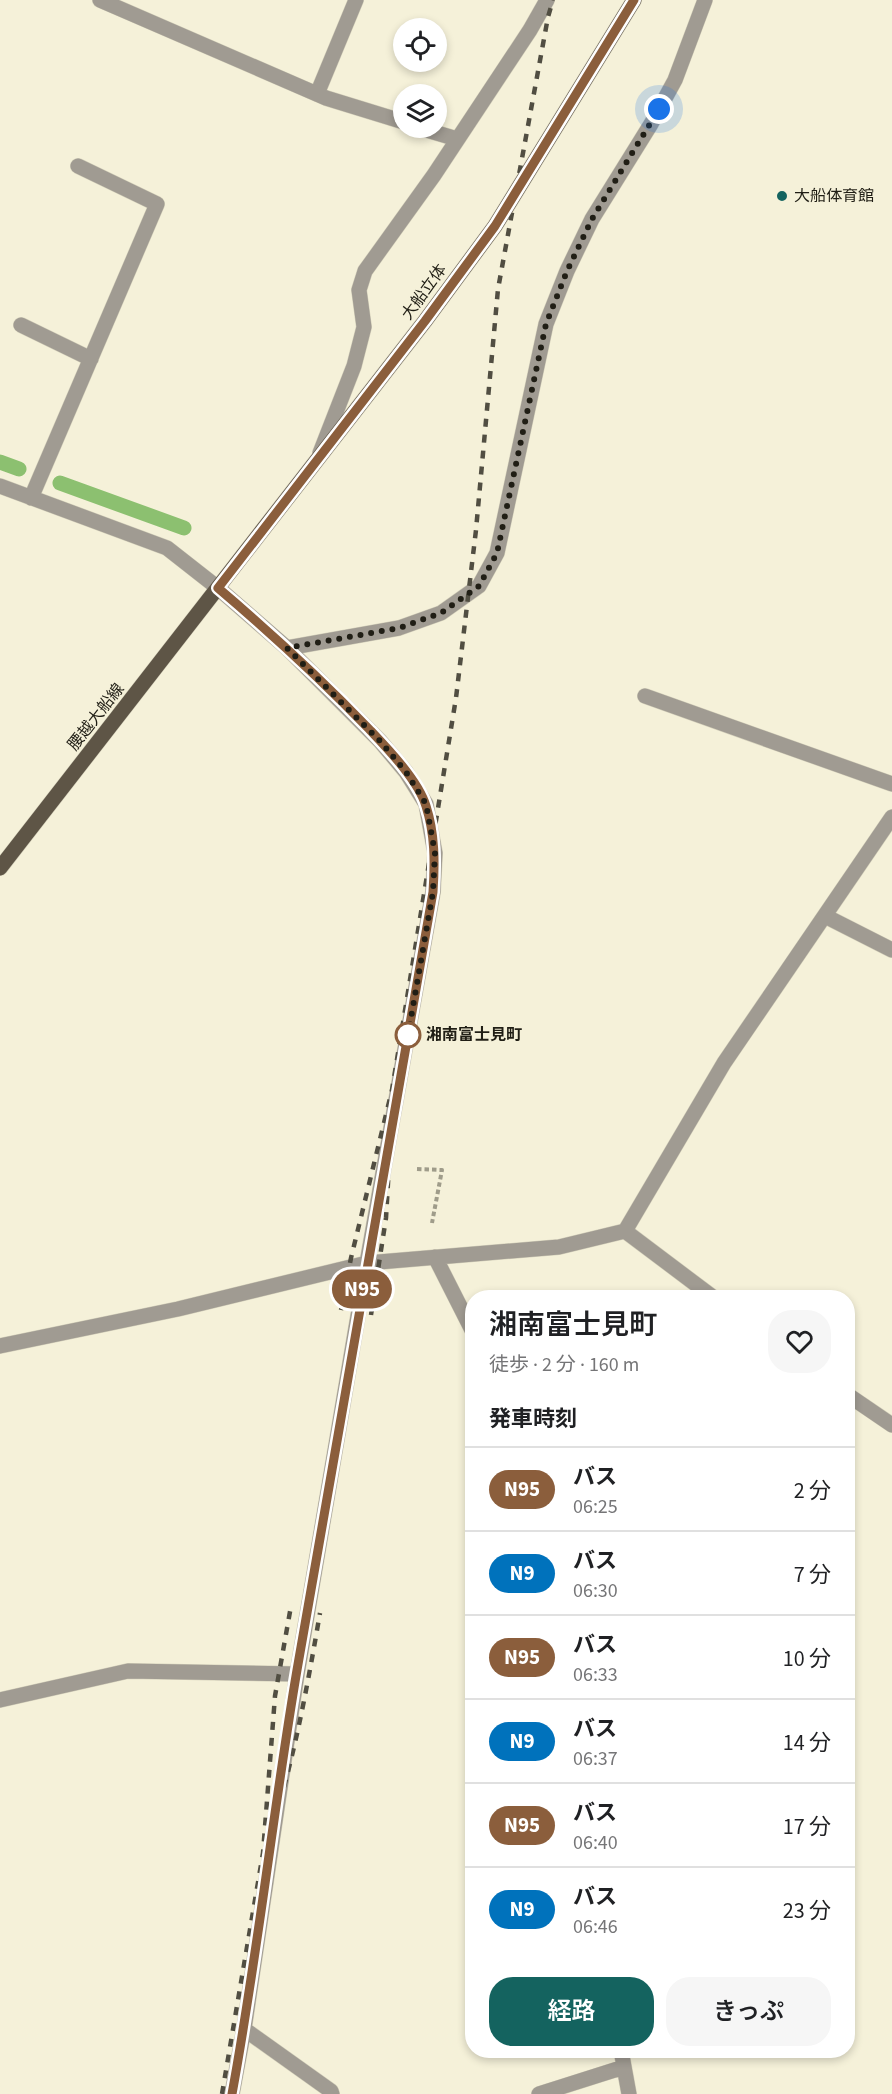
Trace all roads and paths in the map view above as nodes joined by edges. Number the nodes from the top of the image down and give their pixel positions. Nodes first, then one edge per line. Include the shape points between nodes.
1 (100, 0) edge
2 (356, 0) edge
3 (547, 0) edge
4 (634, 0) edge
5 (705, 0) edge
6 (317, 94) junction
7 (393, 118) edge
8 (447, 136) edge
9 (458, 139) junction
10 (78, 166) dead end
11 (21, 325) dead end
12 (91, 359) junction
13 (317, 461) junction
14 (0, 486) edge
15 (32, 498) junction
16 (218, 588) junction
17 (287, 648) junction
18 (645, 696) dead end
19 (892, 784) edge
20 (892, 817) edge
21 (0, 868) edge
22 (825, 916) junction
23 (892, 950) edge
24 (626, 1231) junction
25 (435, 1257) junction
26 (367, 1263) junction
27 (703, 1290) edge
28 (465, 1316) edge
29 (0, 1346) edge
30 (855, 1400) edge
31 (892, 1425) edge
32 (297, 1674) junction
33 (0, 1700) edge
34 (244, 2029) junction
35 (622, 2058) edge
36 (624, 2067) junction
37 (232, 2094) edge
38 (332, 2094) edge
39 (539, 2094) edge
40 (629, 2094) edge

1 - 6 street
2 - 6 street
3 - 9 street
4 - 13 main road, 大船立体 via 495,226
5 - 17 street via 675,80 592,219 546,324 497,553 479,586 441,613 399,628
6 - 7 street
8 - 9 street
9 - 13 street via 364,271 359,290 364,327 354,366
10 - 12 street via 157,204
11 - 12 street
12 - 15 street
13 - 16 main road, 大船立体
14 - 15 street
15 - 16 street via 167,548
16 - 17 street
16 - 21 main road, 腰越大船線
17 - 26 street via 406,772 426,804 435,853 433,892
18 - 19 street
20 - 22 street
22 - 23 street
22 - 24 street via 724,1063
24 - 25 street via 560,1247
24 - 27 street
25 - 26 street
25 - 28 street
26 - 29 street via 178,1310
26 - 32 street
30 - 31 street
32 - 33 street via 128,1671
32 - 34 street
34 - 37 street
34 - 38 street
35 - 36 street
36 - 39 street
36 - 40 street

